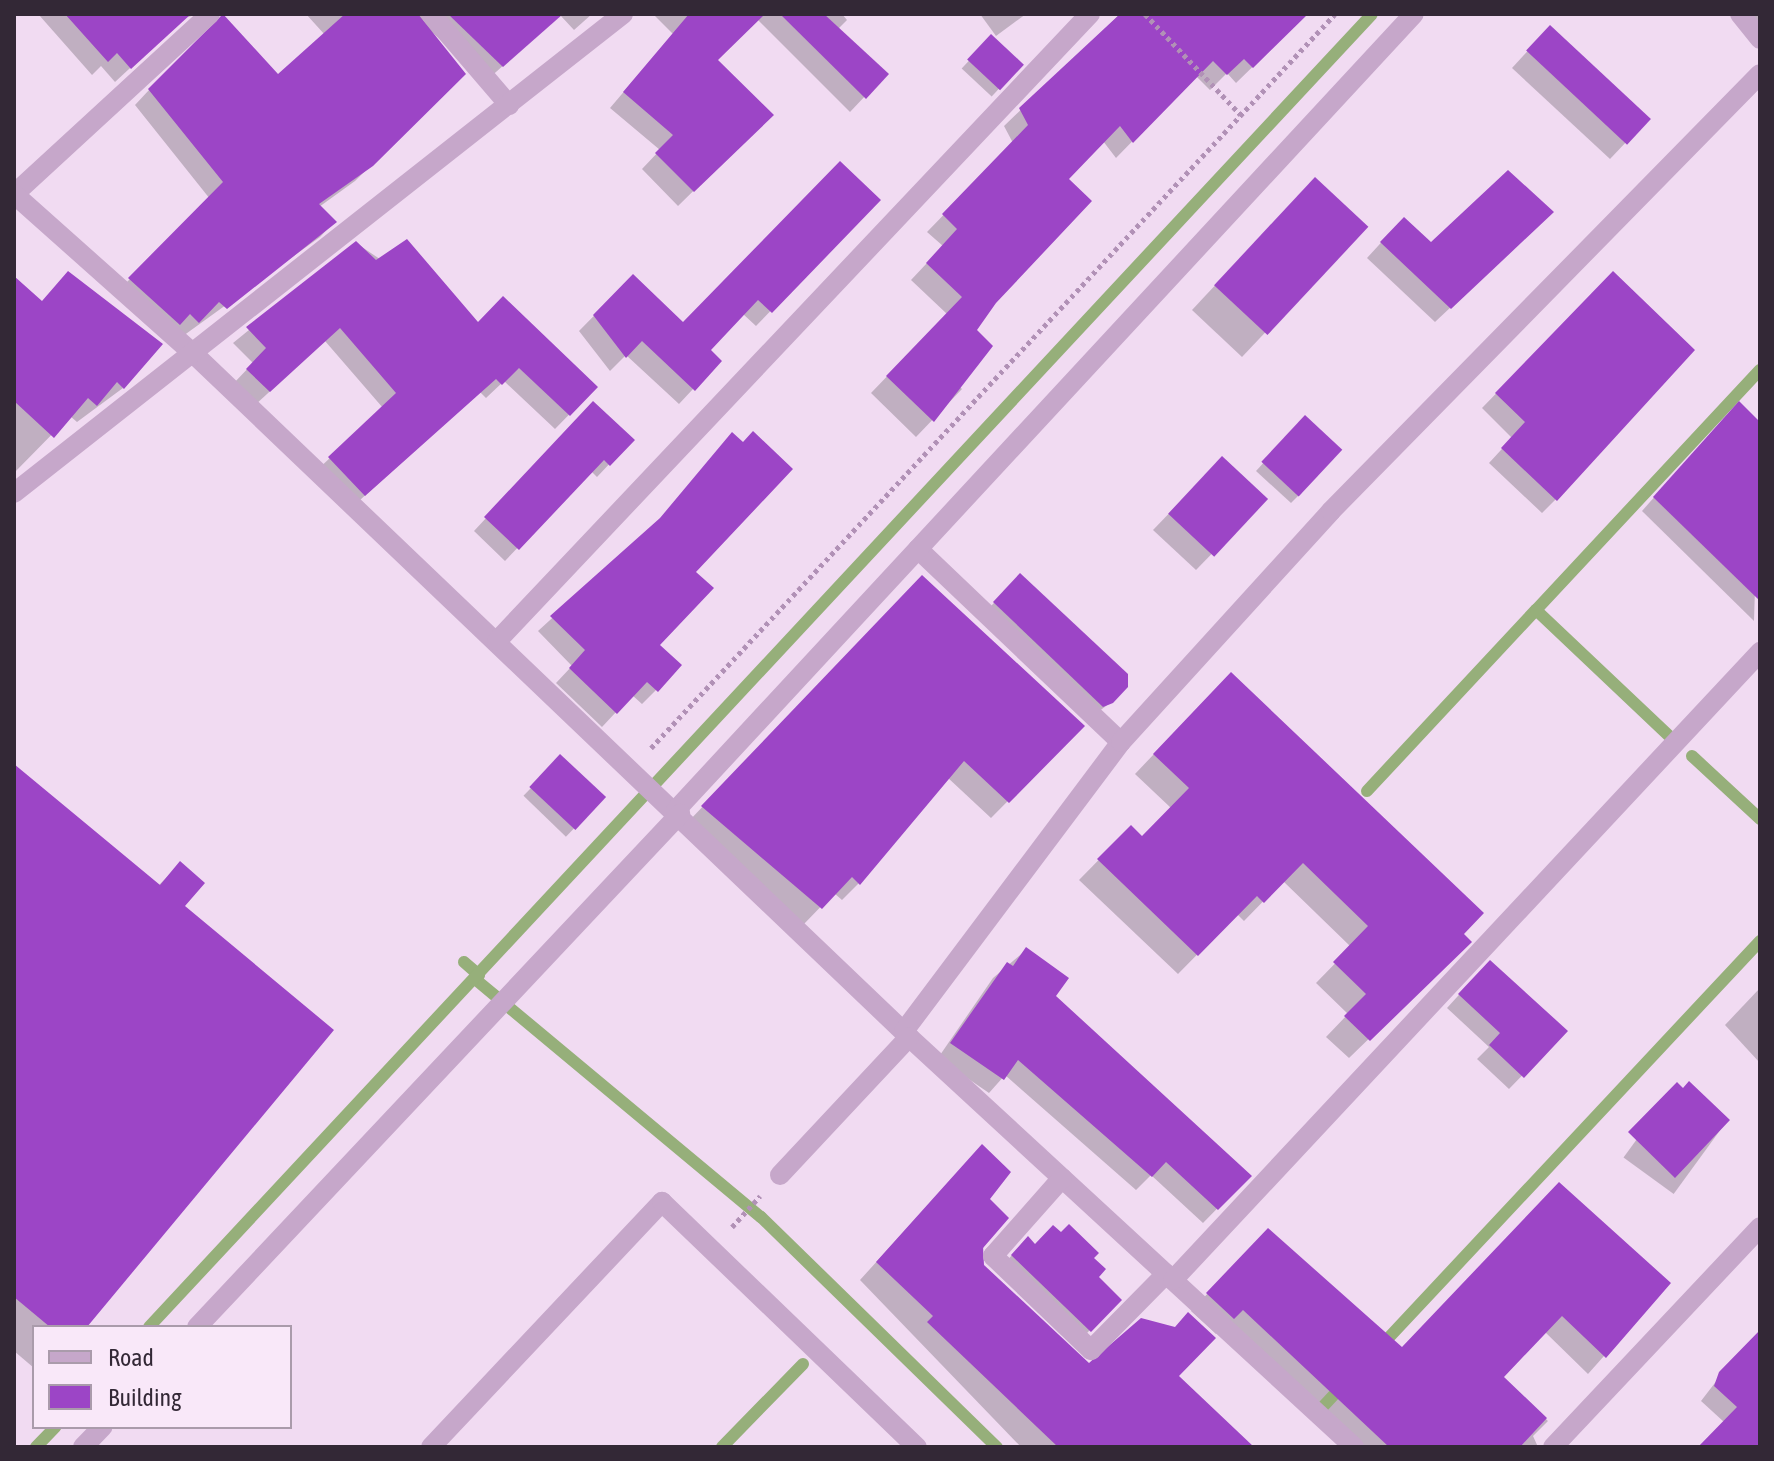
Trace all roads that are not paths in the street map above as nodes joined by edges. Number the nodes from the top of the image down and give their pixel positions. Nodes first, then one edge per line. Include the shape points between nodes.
1 (210, 14) edge
2 (431, 14) edge
3 (623, 14) edge
4 (1090, 14) edge
5 (1414, 14) edge
6 (1740, 14) edge
7 (1760, 39) edge
8 (1760, 74) edge
9 (509, 105) junction
10 (196, 356) junction
11 (14, 493) edge
12 (918, 549) junction
13 (497, 641) junction
14 (1760, 652) edge
15 (1121, 742) junction
16 (676, 810) junction
17 (906, 1034) junction
18 (780, 1175) dead end
19 (1062, 1178) junction
20 (1760, 1227) edge
21 (1170, 1277) junction
22 (199, 1325) edge
23 (100, 1429) edge
24 (83, 1447) edge
25 (431, 1447) edge
26 (917, 1447) edge
27 (1354, 1447) edge
28 (1553, 1447) edge

1 - 10 street via 14,194
2 - 9 street
3 - 9 street
4 - 13 street
5 - 12 street
6 - 7 street
8 - 15 street via 1331,511
9 - 10 street
10 - 11 street
10 - 13 street
12 - 15 street
12 - 16 street
13 - 16 street
14 - 21 street
15 - 17 street
16 - 17 street
16 - 22 street via 487,1022
17 - 18 street
17 - 19 street
19 - 21 street
19 - 21 street via 993,1256 1091,1350
20 - 28 street
21 - 27 street
23 - 24 street
25 - 26 street via 662,1202

